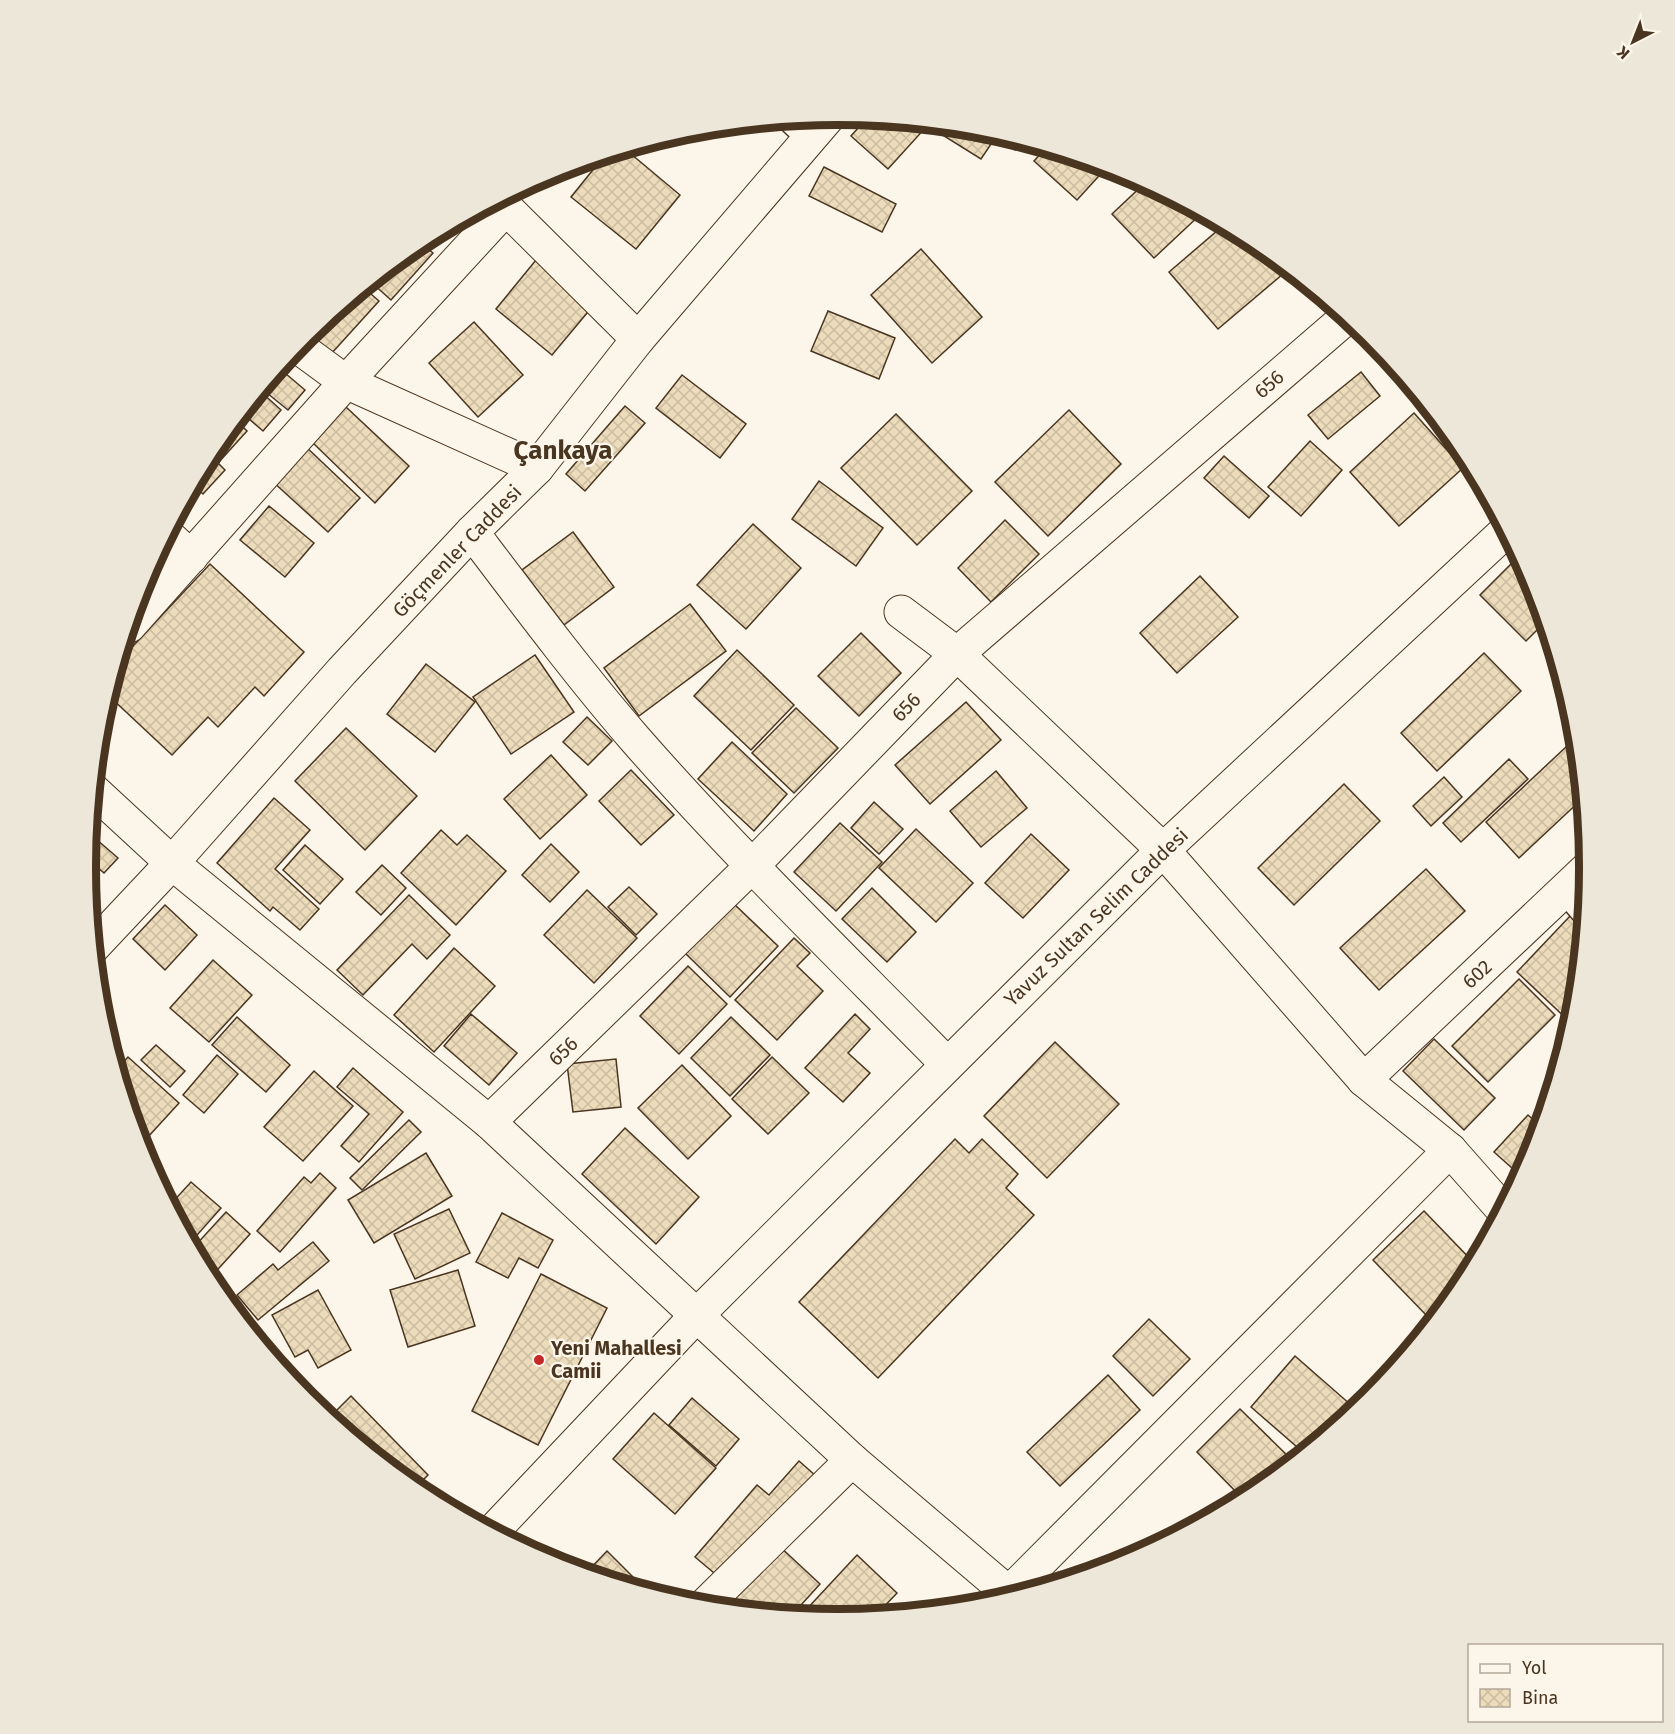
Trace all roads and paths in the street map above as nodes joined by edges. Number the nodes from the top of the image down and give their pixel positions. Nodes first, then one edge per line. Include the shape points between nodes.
1 (795, 131) edge
2 (503, 205) edge
3 (498, 208) edge
4 (1340, 323) edge
5 (638, 339) junction
6 (305, 352) edge
7 (346, 382) junction
8 (537, 468) junction
9 (472, 532) junction
10 (1501, 536) edge
11 (172, 540) edge
12 (191, 557) junction
13 (901, 612) dead end
14 (141, 613) edge
15 (957, 654) junction
16 (100, 796) edge
17 (1162, 850) junction
18 (172, 863) junction
19 (752, 866) junction
20 (1579, 877) edge
21 (1562, 894) junction
22 (1577, 911) edge
23 (100, 940) edge
24 (947, 1064) junction
25 (1364, 1080) junction
26 (489, 1122) junction
27 (1450, 1150) junction
28 (1498, 1204) edge
29 (696, 1316) junction
30 (852, 1460) junction
31 (499, 1526) edge
32 (1018, 1585) edge
33 (1001, 1590) edge
34 (713, 1597) edge

1 - 5 street, Göçmenler Caddesi
2 - 5 street
3 - 7 street
4 - 15 street, 656
5 - 8 street, Göçmenler Caddesi
6 - 7 street
7 - 8 street
7 - 12 street
8 - 9 street, Göçmenler Caddesi
9 - 18 street, Göçmenler Caddesi
9 - 19 street via 635,739
10 - 17 street, Yavuz Sultan Selim Caddesi
11 - 12 street
12 - 14 street
13 - 15 street
15 - 17 street
15 - 19 street, 656
16 - 18 street
17 - 24 street, Yavuz Sultan Selim Caddesi
17 - 25 street
18 - 23 street, Göçmenler Caddesi
18 - 26 street
19 - 24 street
19 - 26 street, 656
20 - 21 street, 602
21 - 22 lane
21 - 25 street, 602
24 - 29 street, Yavuz Sultan Selim Caddesi
25 - 27 street
26 - 29 street
27 - 28 street
27 - 32 street
29 - 30 street
29 - 31 street, Yavuz Sultan Selim Caddesi
30 - 33 street
30 - 34 street

